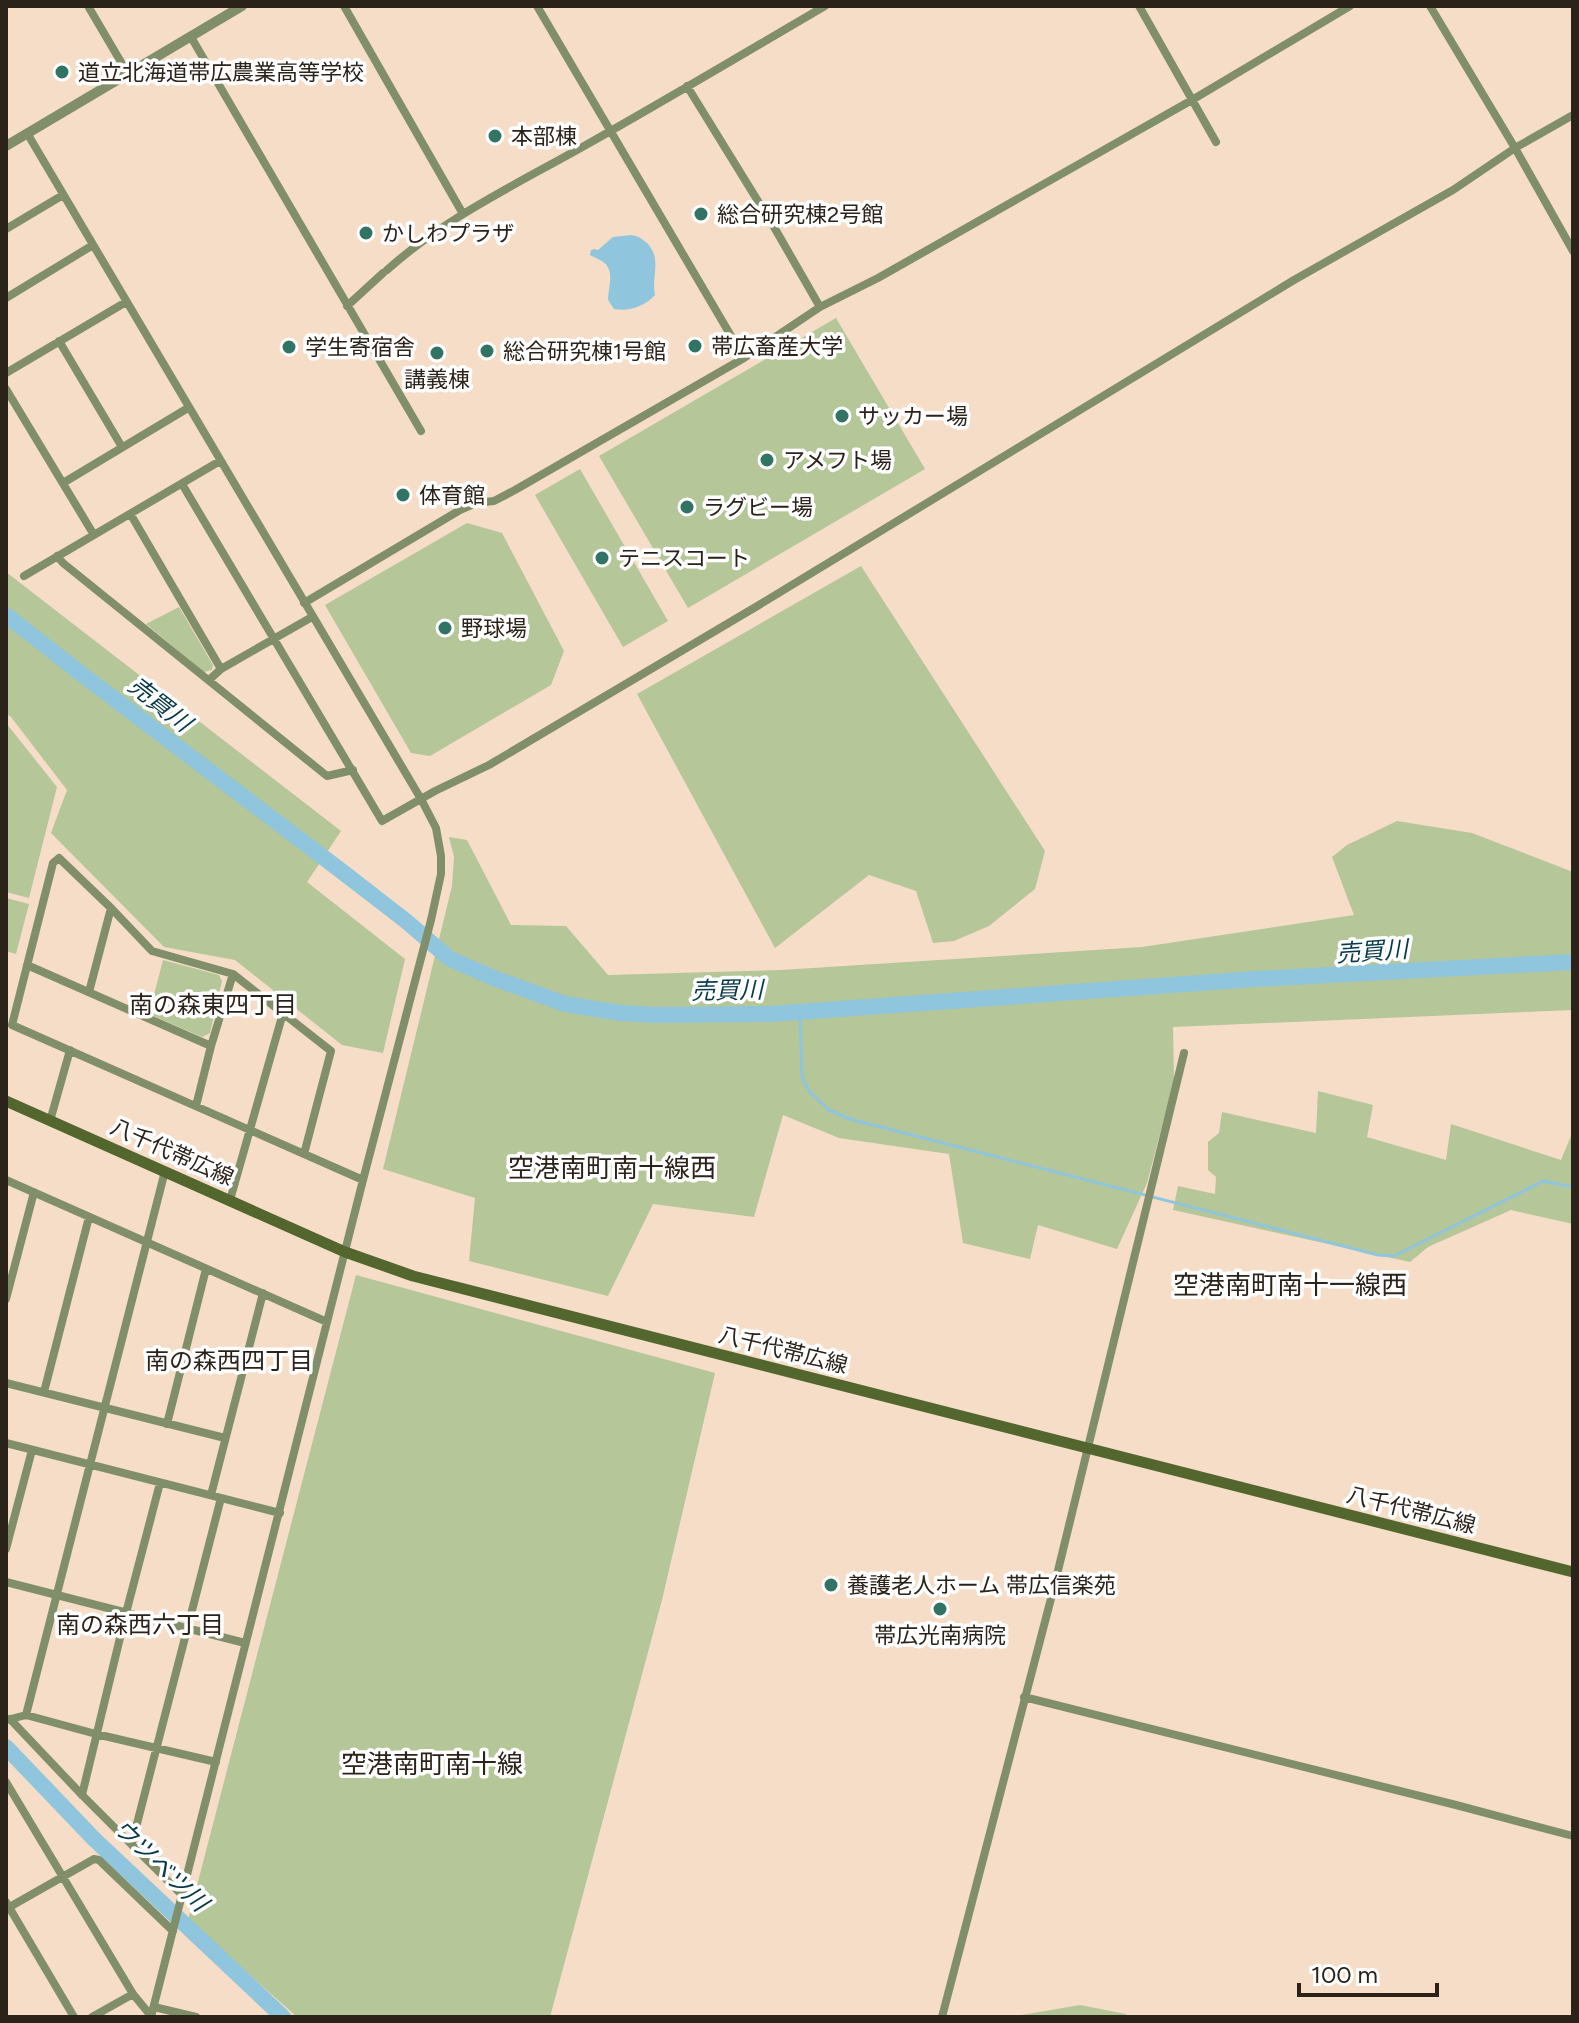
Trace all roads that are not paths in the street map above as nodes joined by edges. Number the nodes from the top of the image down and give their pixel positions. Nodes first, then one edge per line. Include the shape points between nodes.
1 (88, 6) edge
2 (242, 6) edge
3 (344, 6) edge
4 (537, 6) edge
5 (825, 6) edge
6 (1139, 6) edge
7 (1350, 6) edge
8 (1430, 6) edge
9 (191, 37) junction
10 (128, 74) junction
11 (687, 86) junction
12 (1192, 100) junction
13 (1573, 115) edge
14 (611, 131) junction
15 (27, 133) junction
16 (1216, 142) dead end
17 (6, 146) edge
18 (1515, 148) junction
19 (63, 195) junction
20 (463, 214) junction
21 (6, 229) edge
22 (93, 245) junction
23 (1573, 251) edge
24 (6, 298) edge
25 (126, 302) junction
26 (347, 306) junction
27 (820, 307) junction
28 (59, 341) junction
29 (744, 358) junction
30 (6, 373) edge
31 (6, 389) edge
32 (188, 408) junction
33 (421, 431) dead end
34 (122, 447) junction
35 (220, 461) junction
36 (63, 483) junction
37 (182, 484) junction
38 (131, 515) junction
39 (94, 535) junction
40 (57, 556) junction
41 (24, 576) dead end
42 (304, 603) junction
43 (312, 617) junction
44 (275, 638) junction
45 (221, 669) junction
46 (209, 680) junction
47 (353, 770) junction
48 (421, 799) junction
49 (111, 908) junction
50 (27, 965) junction
51 (233, 974) junction
52 (89, 992) junction
53 (283, 1013) junction
54 (211, 1046) junction
55 (70, 1050) junction
56 (1184, 1053) dead end
57 (6, 1101) edge
58 (196, 1106) junction
59 (50, 1121) junction
60 (251, 1129) junction
61 (304, 1154) junction
62 (165, 1171) junction
63 (6, 1180) edge
64 (363, 1180) junction
65 (34, 1192) junction
66 (230, 1200) junction
67 (89, 1217) junction
68 (147, 1241) junction
69 (345, 1252) junction
70 (206, 1269) junction
71 (263, 1293) junction
72 (6, 1299) edge
73 (327, 1322) junction
74 (6, 1383) edge
75 (44, 1392) junction
76 (105, 1408) junction
77 (167, 1424) junction
78 (225, 1438) junction
79 (6, 1443) edge
80 (1088, 1448) junction
81 (32, 1450) junction
82 (91, 1465) junction
83 (160, 1483) junction
84 (216, 1497) junction
85 (280, 1513) junction
86 (6, 1549) edge
87 (1573, 1572) edge
88 (6, 1582) edge
89 (57, 1595) junction
90 (126, 1613) junction
91 (188, 1629) junction
92 (245, 1643) junction
93 (1024, 1697) junction
94 (26, 1715) junction
95 (8, 1720) edge
96 (96, 1734) junction
97 (156, 1748) junction
98 (216, 1762) junction
99 (6, 1782) edge
100 (82, 1795) junction
101 (1573, 1836) edge
102 (132, 1843) junction
103 (63, 1877) junction
104 (183, 1896) junction
105 (7, 1906) edge
106 (173, 1929) junction
107 (133, 1994) junction
108 (152, 2013) edge
109 (74, 2017) edge
110 (92, 2017) edge
111 (196, 2017) edge
112 (942, 2017) edge

1 - 10 street
2 - 9 street
3 - 20 street
4 - 14 street
5 - 11 street
6 - 12 street
7 - 12 street
8 - 18 street
9 - 10 street
9 - 26 street
10 - 15 street
11 - 14 street
11 - 27 street
12 - 16 street
12 - 27 street
13 - 18 street
14 - 20 street
14 - 29 street
15 - 17 street
15 - 19 street
18 - 23 street
18 - 48 street via 759,605 489,765
19 - 21 street
19 - 22 street
20 - 26 street via 410,250
22 - 24 street
22 - 25 street
25 - 28 street
25 - 32 street
26 - 33 street
27 - 29 street
28 - 30 street
28 - 34 street
29 - 42 street via 515,490 460,510
31 - 36 street
32 - 34 street
32 - 35 street
34 - 36 street
35 - 37 street
35 - 42 street
36 - 39 street
37 - 38 street
37 - 44 street
38 - 39 street
38 - 45 street
39 - 40 street
40 - 41 street
40 - 46 street
42 - 43 street
43 - 44 street
43 - 48 street
44 - 45 street
44 - 47 street
45 - 46 street
46 - 47 street via 327,776
47 - 48 street via 382,821
48 - 64 street via 436,828 441,874
49 - 50 street via 59,858 53,863
49 - 51 street via 152,951
49 - 52 street
50 - 52 street
50 - 55 street via 12,1025
51 - 53 street
51 - 54 street
52 - 54 street
53 - 60 street
53 - 61 street via 331,1051
54 - 58 street
55 - 58 street
55 - 59 street
56 - 80 street
57 - 59 main road, 八千代帯広線
58 - 60 street
59 - 62 main road, 八千代帯広線
60 - 61 street
60 - 66 street
61 - 64 street
62 - 66 main road, 八千代帯広線
62 - 68 street
63 - 65 street
64 - 69 street
65 - 67 street
65 - 72 street
66 - 69 main road, 八千代帯広線
67 - 68 street
67 - 75 street
68 - 70 street
68 - 76 street
69 - 73 street
69 - 80 main road, 八千代帯広線 via 413,1276
70 - 71 street
70 - 77 street
71 - 73 street
71 - 78 street
73 - 85 street
74 - 75 street
75 - 76 street
76 - 77 street
76 - 82 street
77 - 78 street
78 - 84 street
79 - 81 street
80 - 87 main road, 八千代帯広線
80 - 93 street
81 - 82 street
81 - 86 street
82 - 83 street
82 - 89 street
83 - 84 street
83 - 90 street
84 - 85 street
84 - 91 street
85 - 92 street
88 - 89 street
89 - 90 street
89 - 94 street
90 - 91 street
90 - 96 street
91 - 92 street
91 - 97 street
92 - 98 street
93 - 101 street
93 - 112 street
94 - 95 street
94 - 96 street
95 - 100 street
96 - 97 street
96 - 100 street
97 - 98 street
97 - 102 street
98 - 104 street
99 - 103 street
100 - 102 street
102 - 104 street
103 - 105 street
103 - 106 street via 99,1860
103 - 107 street
104 - 106 street
105 - 109 street
106 - 108 street
107 - 108 street
107 - 110 street
108 - 111 street

